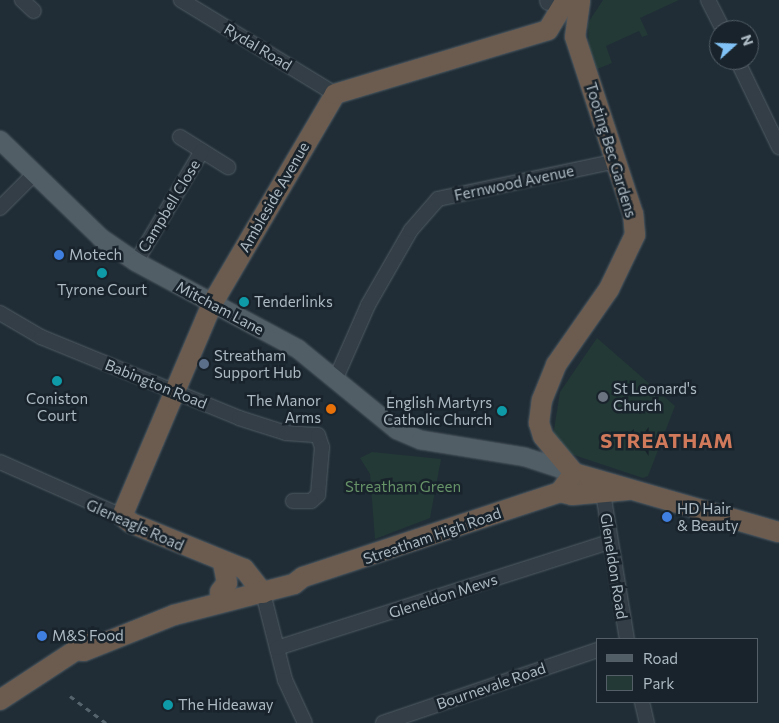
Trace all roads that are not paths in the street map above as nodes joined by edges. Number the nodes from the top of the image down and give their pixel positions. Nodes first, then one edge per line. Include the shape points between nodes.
1 (22, 0) edge
2 (181, 0) edge
3 (572, 0) edge
4 (580, 0) edge
5 (708, 0) edge
6 (34, 11) dead end
7 (553, 11) edge
8 (718, 20) edge
9 (575, 37) junction
10 (742, 70) edge
11 (335, 94) junction
12 (180, 137) dead end
13 (0, 140) edge
14 (779, 147) edge
15 (202, 151) junction
16 (617, 161) junction
17 (228, 167) dead end
18 (35, 173) junction
19 (0, 208) edge
20 (136, 262) junction
21 (212, 304) junction
22 (0, 313) edge
23 (336, 378) junction
24 (176, 394) junction
25 (539, 423) junction
26 (525, 457) junction
27 (0, 462) edge
28 (574, 473) junction
29 (633, 489) junction
30 (560, 492) junction
31 (603, 493) junction
32 (293, 501) dead end
33 (122, 516) junction
34 (779, 532) edge
35 (609, 542) junction
36 (223, 563) junction
37 (261, 588) junction
38 (220, 592) junction
39 (627, 638) edge
40 (277, 648) junction
41 (76, 650) junction
42 (596, 651) edge
43 (0, 700) edge
44 (642, 703) edge
45 (305, 723) edge
46 (383, 723) edge
47 (646, 723) edge

1 - 6 street
2 - 11 street, Rydal Road
3 - 7 highway
4 - 9 highway, Tooting Bec Gardens
5 - 8 street
7 - 9 highway
7 - 11 highway
9 - 16 highway, Tooting Bec Gardens
10 - 14 street
11 - 21 highway, Ambleside Avenue
12 - 15 street, Campbell Close
13 - 18 main road, Mitcham Lane
15 - 17 street, Campbell Close
15 - 20 street, Campbell Close
16 - 23 street, Fernwood Avenue via 438,199 411,230 368,305
16 - 25 highway, Tooting Bec Gardens via 633,214 635,235 609,289 556,364 545,388
18 - 19 street
18 - 20 main road, Mitcham Lane via 77,217
20 - 21 main road, Mitcham Lane
21 - 23 main road, Mitcham Lane via 298,349
21 - 24 highway, Ambleside Avenue
22 - 24 street, Babington Road via 41,337
23 - 26 main road, Mitcham Lane via 381,418 421,440
24 - 32 street, Babington Road via 270,430 318,435 322,447 318,495 311,501
24 - 33 highway, Ambleside Avenue
25 - 26 main road
25 - 28 highway via 551,450
26 - 28 main road, Mitcham Lane
27 - 33 street, Gleneagle Road via 114,516
28 - 29 highway, Streatham High Road
28 - 30 highway
29 - 31 highway, Streatham High Road
29 - 34 highway, Streatham High Road
30 - 31 highway, Streatham High Road
30 - 37 highway, Streatham High Road via 303,577 294,584
31 - 35 street, Gleneldon Road
33 - 36 highway, Gleneagle Road
35 - 39 street, Gleneldon Road
35 - 40 street, Gleneldon Mews
36 - 37 highway, Gleneagle Road via 244,569
36 - 38 highway via 227,583
37 - 38 highway, Streatham High Road
37 - 40 street
37 - 41 highway, Streatham High Road via 174,615 84,651
38 - 41 highway, Streatham High Road via 166,603 126,618 95,633
40 - 45 street
41 - 43 highway, Streatham High Road
42 - 46 street, Bournevale Road
44 - 47 street

